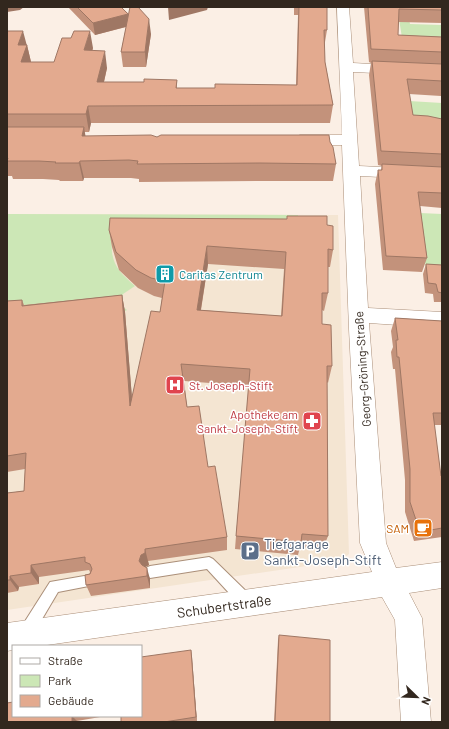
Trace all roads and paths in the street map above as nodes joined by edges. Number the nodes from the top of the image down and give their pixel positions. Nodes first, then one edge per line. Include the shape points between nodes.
1 (343, 7) edge
2 (346, 67) junction
3 (442, 72) edge
4 (282, 140) edge
5 (350, 140) junction
6 (352, 171) junction
7 (442, 175) edge
8 (359, 315) junction
9 (442, 320) edge
10 (150, 572) dead end
11 (442, 575) edge
12 (90, 581) edge
13 (389, 582) junction
14 (248, 602) junction
15 (16, 636) edge
16 (416, 722) edge

1 - 2 street, Georg-Gröning-Straße
2 - 3 street
2 - 5 street, Georg-Gröning-Straße
4 - 5 street
5 - 6 street, Georg-Gröning-Straße
6 - 7 street
6 - 8 street, Georg-Gröning-Straße
8 - 9 street
8 - 13 street, Georg-Gröning-Straße via 373,543
10 - 14 lane via 209,563
11 - 13 street, Schubertstraße
12 - 15 lane via 54,586
13 - 14 street, Schubertstraße
13 - 16 street, Georg-Gröning-Straße via 408,618
14 - 15 street, Schubertstraße

